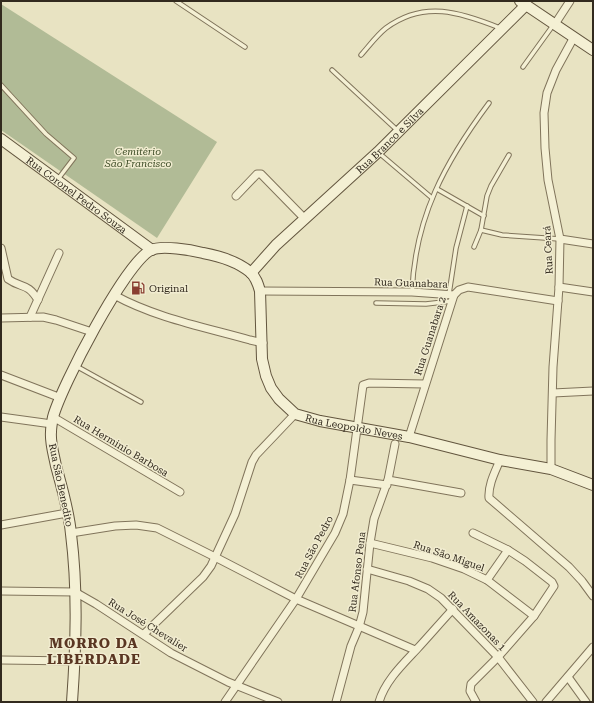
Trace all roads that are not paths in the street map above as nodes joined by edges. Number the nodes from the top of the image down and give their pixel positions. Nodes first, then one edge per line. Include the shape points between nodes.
1 (176, 1) edge
2 (570, 1) edge
3 (523, 3) edge
4 (555, 24) junction
5 (501, 29) junction
6 (574, 37) junction
7 (245, 47) dead end
8 (593, 50) edge
9 (361, 56) dead end
10 (523, 67) dead end
11 (332, 70) dead end
12 (1, 85) edge
13 (489, 103) dead end
14 (398, 132) junction
15 (1, 139) edge
16 (378, 152) junction
17 (509, 155) dead end
18 (58, 180) junction
19 (437, 189) junction
20 (236, 196) dead end
21 (432, 198) junction
22 (467, 206) junction
23 (484, 216) junction
24 (305, 219) junction
25 (481, 230) junction
26 (560, 239) junction
27 (593, 244) edge
28 (474, 247) dead end
29 (1, 248) edge
30 (152, 250) junction
31 (59, 253) dead end
32 (251, 272) junction
33 (560, 287) junction
34 (260, 291) junction
35 (412, 292) junction
36 (593, 292) edge
37 (114, 296) junction
38 (451, 297) junction
39 (38, 300) junction
40 (558, 301) junction
41 (376, 303) dead end
42 (30, 317) junction
43 (1, 318) edge
44 (92, 332) junction
45 (263, 343) junction
46 (76, 366) junction
47 (1, 375) edge
48 (425, 384) junction
49 (593, 391) edge
50 (553, 393) junction
51 (61, 398) junction
52 (141, 402) dead end
53 (295, 414) junction
54 (1, 417) edge
55 (52, 421) junction
56 (357, 427) junction
57 (409, 437) junction
58 (395, 444) dead end
59 (500, 460) junction
60 (552, 469) junction
61 (350, 480) junction
62 (387, 482) junction
63 (593, 485) edge
64 (180, 492) dead end
65 (461, 493) dead end
66 (67, 513) junction
67 (1, 525) edge
68 (71, 533) junction
69 (473, 533) dead end
70 (370, 543) junction
71 (508, 550) junction
72 (215, 557) junction
73 (367, 569) junction
74 (488, 580) junction
75 (1, 591) edge
76 (76, 592) junction
77 (593, 596) edge
78 (296, 599) junction
79 (453, 609) junction
80 (534, 616) junction
81 (359, 627) junction
82 (144, 634) junction
83 (593, 647) edge
84 (415, 650) junction
85 (498, 657) junction
86 (1, 660) edge
87 (75, 661) junction
88 (568, 677) junction
89 (237, 686) junction
90 (72, 702) edge
91 (225, 702) edge
92 (278, 702) edge
93 (336, 702) edge
94 (379, 702) edge
95 (476, 702) edge
96 (532, 702) edge
97 (546, 702) edge
98 (586, 702) edge

1 - 7 lane
2 - 4 street
3 - 4 street
3 - 5 street, Rua Branco e Silva
4 - 6 street
4 - 10 lane
5 - 9 lane via 466,14 430,10 413,13 399,18 385,29
5 - 14 street, Rua Branco e Silva
6 - 8 street
6 - 26 street, Rua Ceará via 556,70 547,93 544,113 548,180
11 - 14 lane
12 - 18 lane via 46,134 74,158
13 - 19 lane via 457,149
14 - 16 street, Rua Branco e Silva
15 - 18 street, Rua Coronel Pedro Souza
16 - 21 lane
16 - 24 street, Rua Branco e Silva
17 - 23 lane via 489,191
18 - 30 street, Rua Coronel Pedro Souza
19 - 21 lane
19 - 22 lane
20 - 24 street via 257,174 261,174
21 - 35 lane via 417,245
22 - 23 lane
22 - 38 lane, Rua Guanabara 2 via 456,248
23 - 25 lane
24 - 32 street, Rua Branco e Silva
25 - 26 lane via 502,235
25 - 28 lane
26 - 27 street
26 - 33 street, Rua Ceará
29 - 39 street via 8,279 29,288
30 - 32 street via 163,248 195,251 226,259
30 - 37 street, Rua São Benedito via 136,264
31 - 39 street
32 - 34 street, Rua Leopoldo Neves
33 - 36 street
33 - 40 street, Rua Ceará
34 - 35 street, Rua Guanabara
34 - 45 street, Rua Leopoldo Neves
35 - 38 street, Rua Guanabara
37 - 44 street, Rua São Benedito
37 - 45 street via 154,313
38 - 40 street, Rua Guanabara via 463,288 474,287
38 - 41 lane via 426,304
38 - 48 street, Rua Guanabara 2
39 - 42 street
40 - 50 street, Rua Ceará
42 - 43 street
42 - 44 street via 56,320
44 - 46 street, Rua São Benedito
45 - 53 street, Rua Leopoldo Neves via 262,359 270,388
46 - 51 street, Rua São Benedito
46 - 52 lane
47 - 51 street
48 - 56 street, Rua São Pedro via 365,384 362,387
48 - 57 street, Rua Guanabara 2
49 - 50 street
50 - 60 street, Rua Ceará
51 - 55 street, Rua São Benedito
53 - 56 street, Rua Leopoldo Neves
53 - 72 street via 254,458 235,514
54 - 55 street, Rua Herminio Barbosa
55 - 64 street, Rua Herminio Barbosa
55 - 66 street, Rua São Benedito via 53,452
56 - 57 street, Rua Leopoldo Neves
56 - 61 street, Rua São Pedro
57 - 59 street, Rua Leopoldo Neves
58 - 62 street, Rua Afonso Pena
59 - 60 street, Rua Leopoldo Neves
59 - 77 street via 491,484 490,498 569,567
60 - 63 street, Rua Leopoldo Neves
61 - 62 street
61 - 78 street, Rua São Pedro via 335,533
62 - 65 street
62 - 70 street, Rua Afonso Pena via 374,519
66 - 67 street
66 - 68 street, Rua São Benedito
68 - 72 street via 115,526 157,528
68 - 76 street, Rua São Benedito
69 - 71 street
70 - 73 street, Rua Afonso Pena
70 - 74 street, Rua São Miguel via 432,558
71 - 74 street
71 - 80 street via 552,582 553,588
72 - 78 street
72 - 82 street via 203,577
73 - 79 street, Rua Amazonas 1 via 428,589
73 - 81 street, Rua Afonso Pena
74 - 80 street, Rua São Miguel
75 - 76 street
76 - 82 street, Rua José Chevalier
76 - 87 street, Rua São Benedito
78 - 81 street
78 - 89 street, Rua São Pedro
79 - 84 street
79 - 85 street, Rua Amazonas 1
80 - 85 street
81 - 84 street
81 - 93 street, Rua Afonso Pena via 351,646
82 - 89 street, Rua José Chevalier via 171,653
83 - 88 street
84 - 94 street via 391,680
85 - 95 street via 471,684 470,694
85 - 96 street, Rua Amazonas 1
86 - 87 street
87 - 90 street, Rua São Benedito
88 - 97 street
88 - 98 street
89 - 91 street, Rua São Pedro
89 - 92 street, Rua José Chevalier

